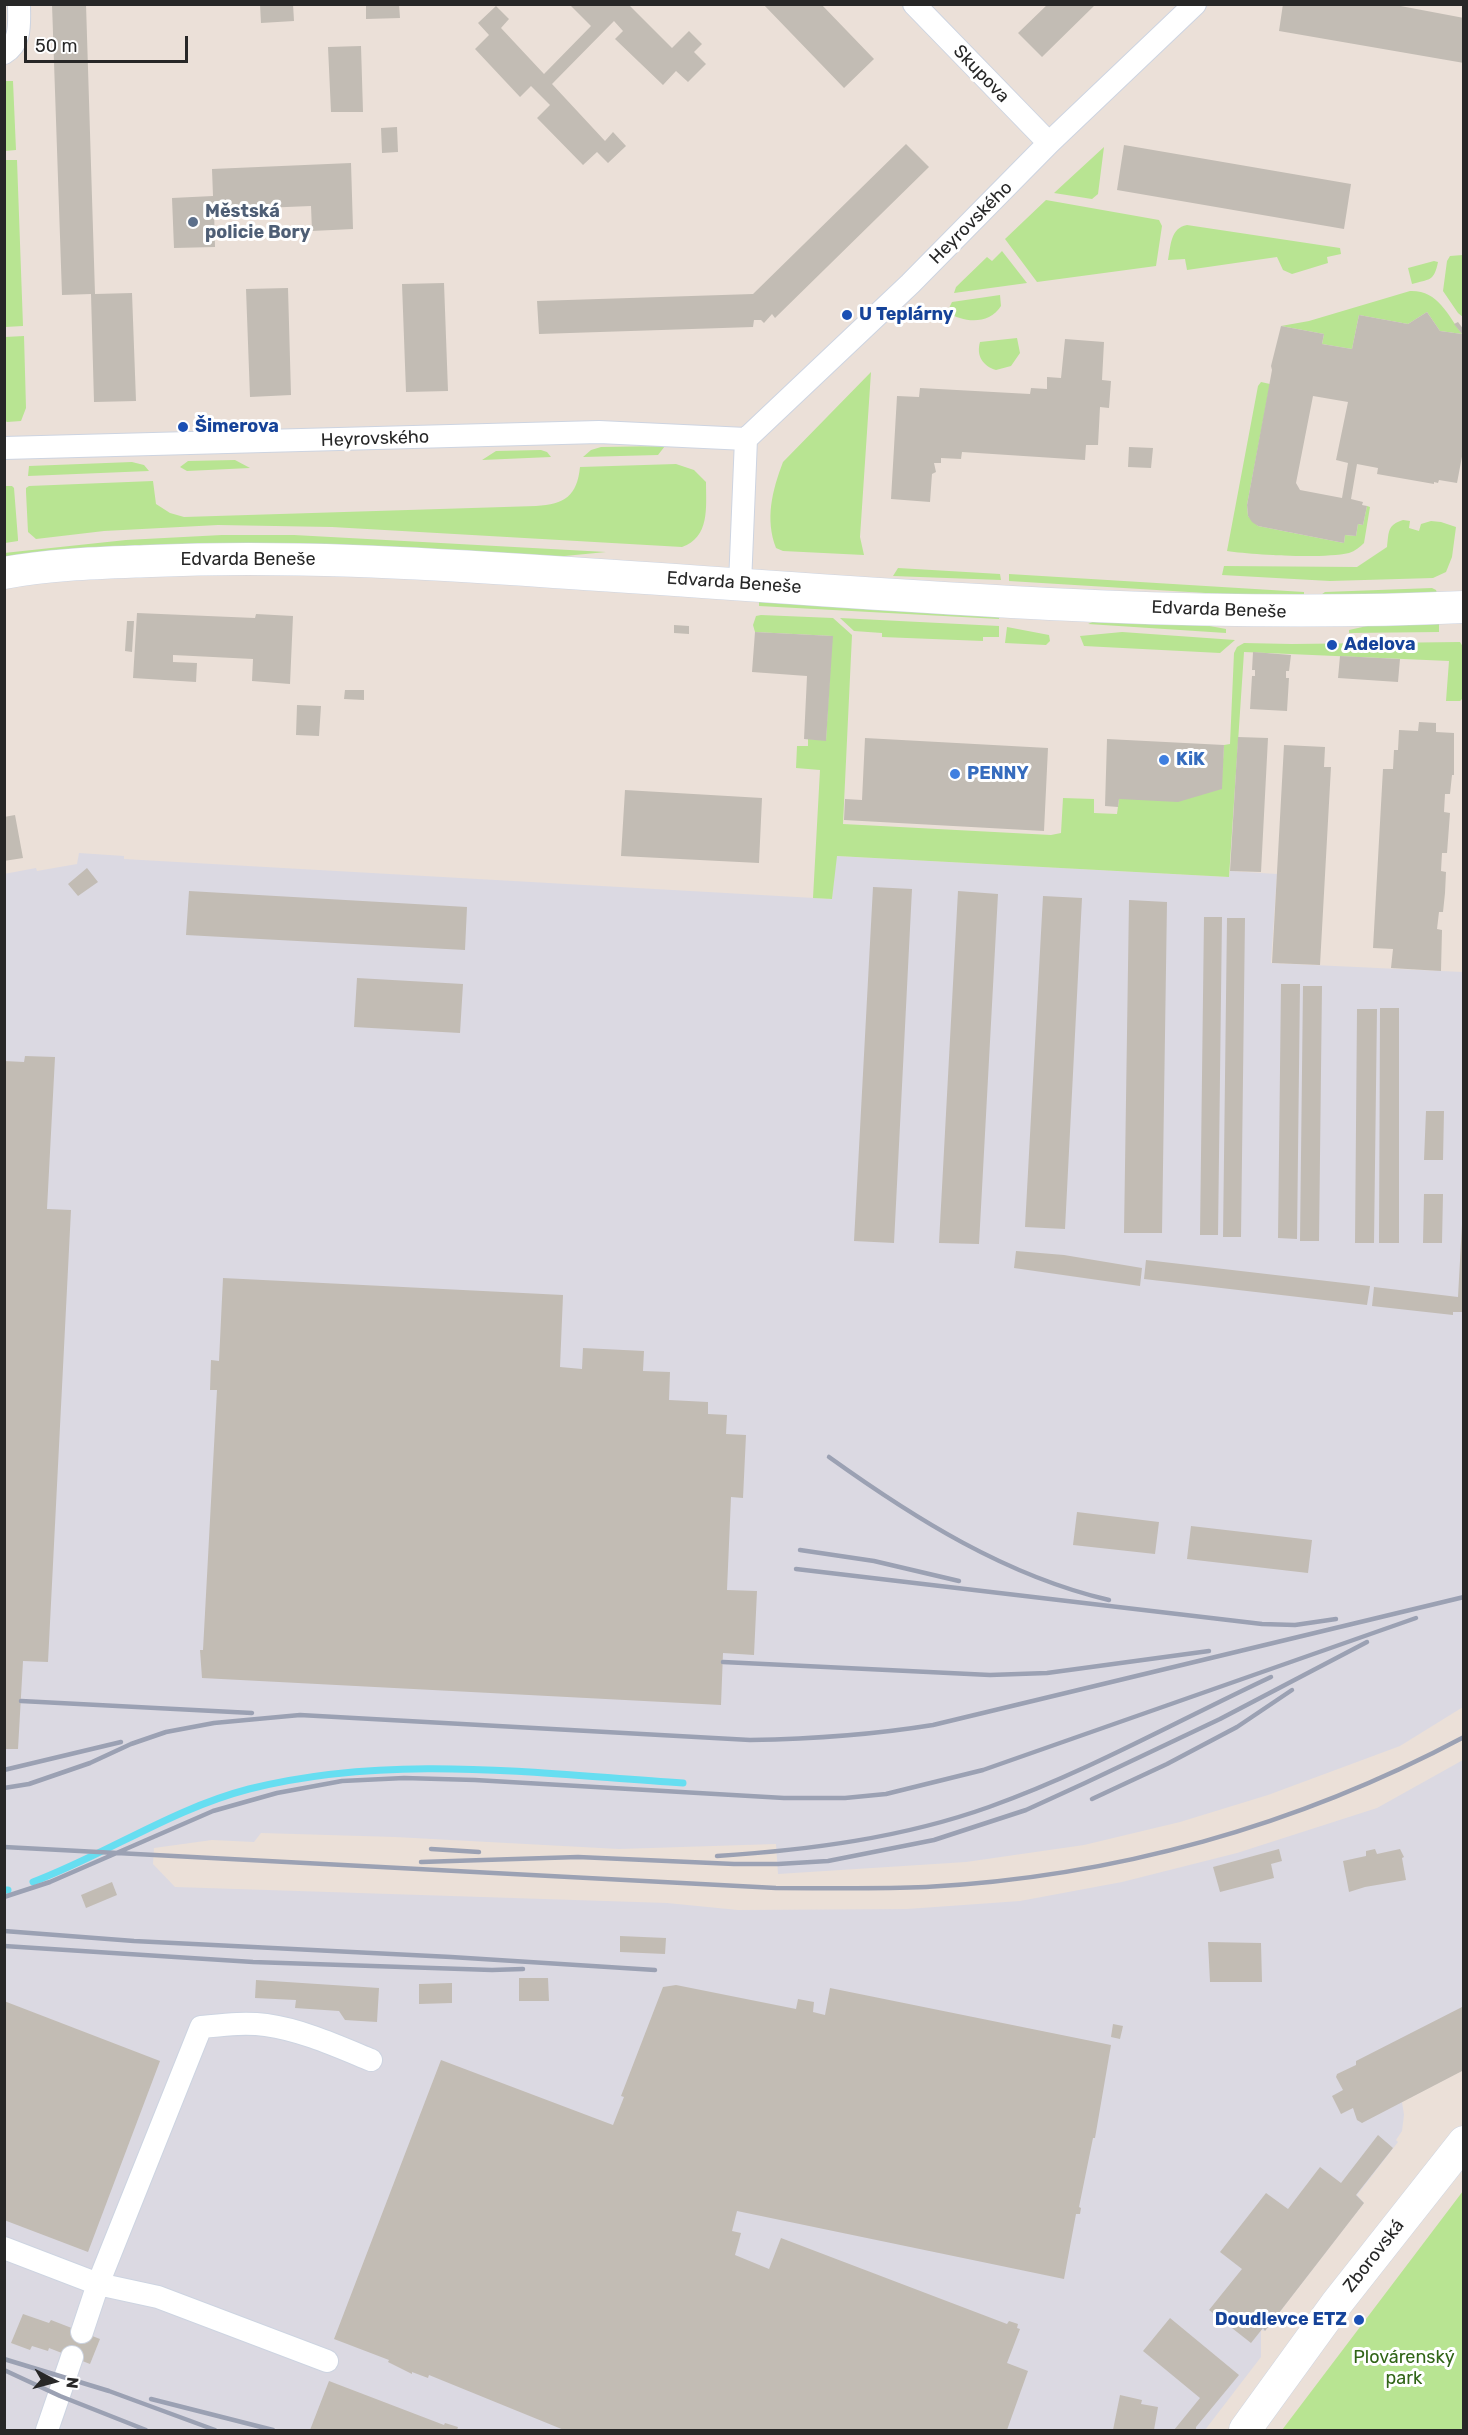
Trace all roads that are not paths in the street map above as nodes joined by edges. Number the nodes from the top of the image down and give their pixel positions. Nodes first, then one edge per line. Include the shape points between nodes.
1 (914, 4) edge
2 (1195, 4) edge
3 (19, 15) edge
4 (4, 53) edge
5 (1049, 142) junction
6 (746, 439) junction
7 (4, 448) edge
8 (4, 573) edge
9 (740, 584) junction
10 (1464, 607) edge
11 (371, 2060) dead end
12 (1464, 2142) edge
13 (4, 2248) edge
14 (98, 2284) junction
15 (82, 2332) dead end
16 (72, 2357) dead end
17 (327, 2361) dead end
18 (48, 2430) edge
19 (1245, 2430) edge

1 - 5 street, Skupova
2 - 5 street, Heyrovského
3 - 4 street via 17,39
5 - 6 street, Heyrovského via 910,284
6 - 7 street, Heyrovského via 599,432
6 - 9 street
8 - 9 street, Edvarda Beneše via 45,566 230,558 395,562
9 - 10 street, Edvarda Beneše via 1065,605 1309,612
11 - 14 street via 288,2029 235,2024 201,2027
12 - 19 street, Zborovská via 1337,2303
13 - 14 street
14 - 15 street
14 - 17 street via 158,2297
16 - 18 street

